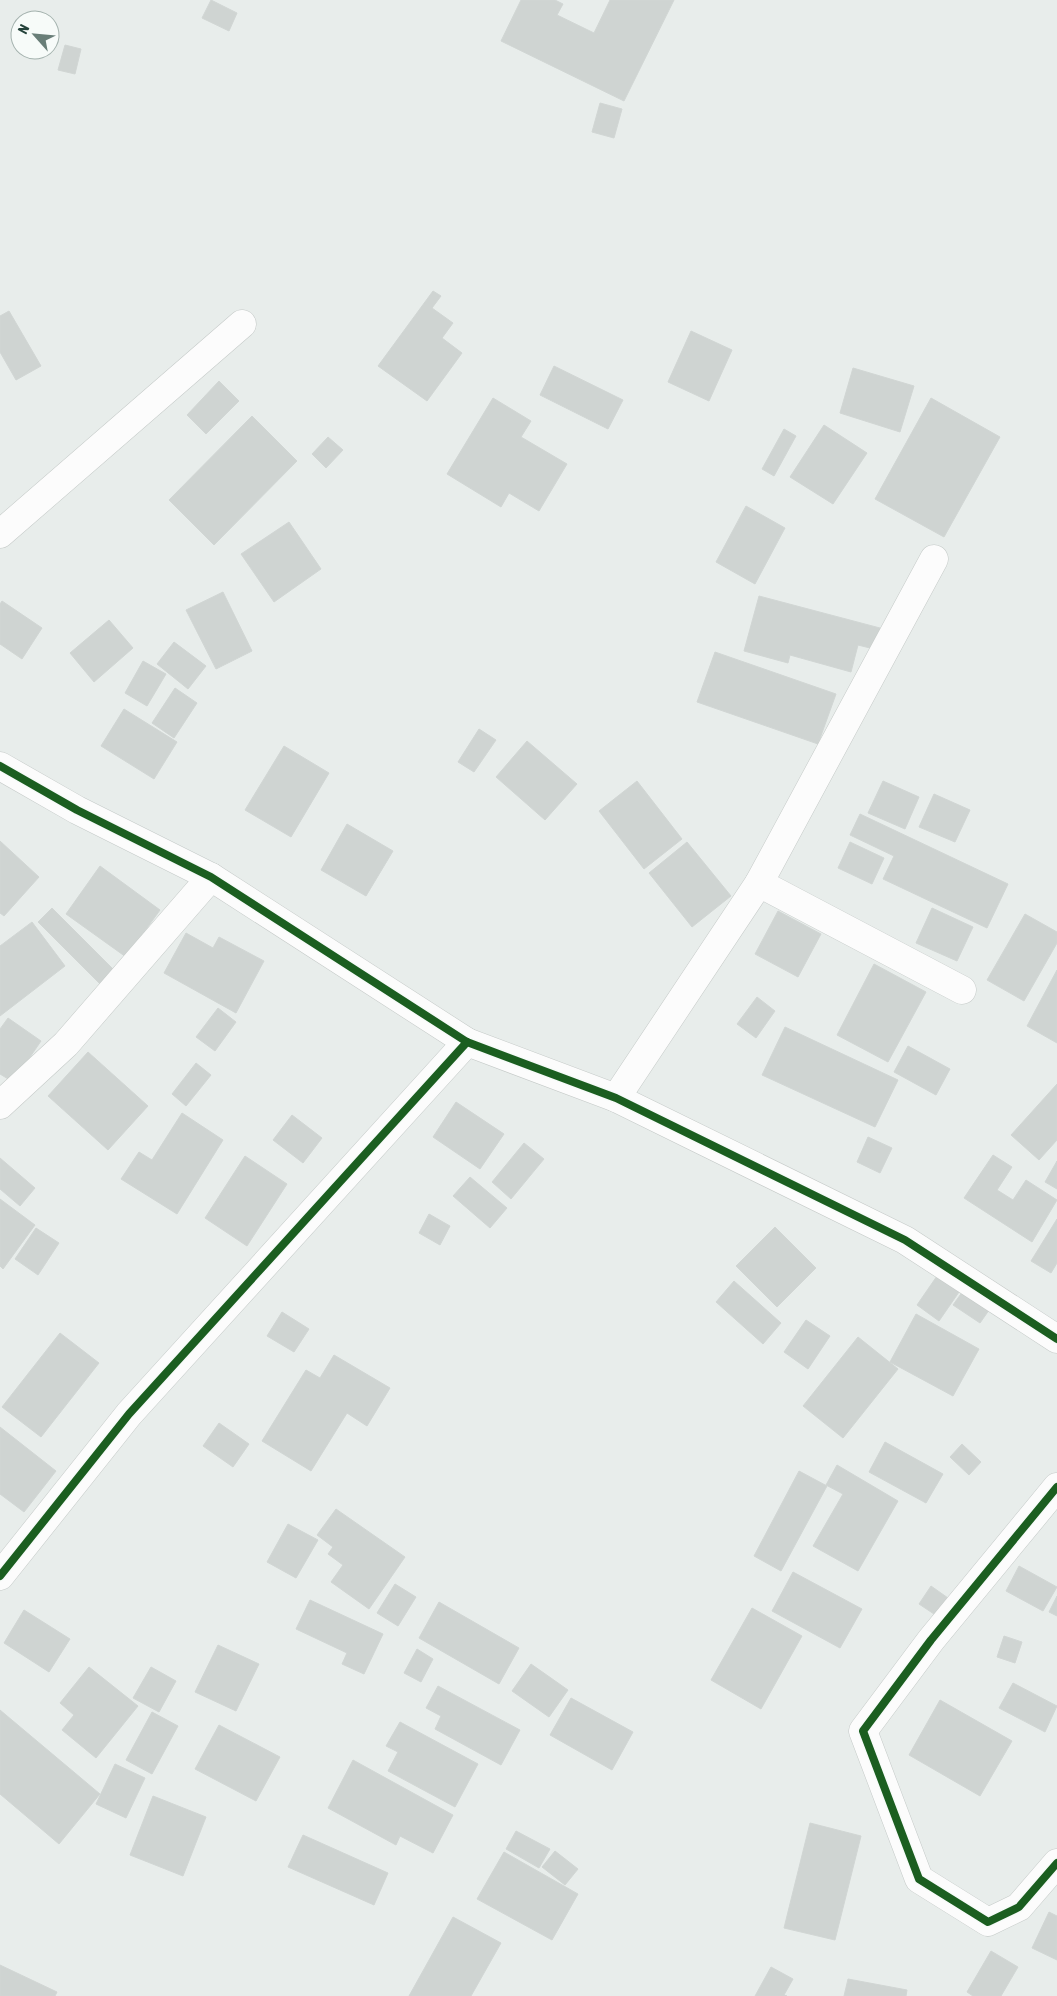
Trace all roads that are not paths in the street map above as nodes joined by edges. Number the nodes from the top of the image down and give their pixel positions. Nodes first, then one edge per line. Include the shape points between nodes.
1 (242, 324) dead end
2 (0, 534) edge
3 (934, 559) dead end
4 (0, 766) edge
5 (211, 877) junction
6 (760, 883) junction
7 (962, 990) dead end
8 (467, 1042) junction
9 (616, 1098) junction
10 (0, 1105) edge
11 (1057, 1339) edge
12 (1057, 1487) edge
13 (0, 1576) edge
14 (1057, 1863) edge

1 - 2 street
3 - 6 street
4 - 5 street via 77,810
5 - 8 street
5 - 10 street via 66,1044
6 - 7 street
6 - 9 street
8 - 9 street
8 - 13 street via 130,1414
9 - 11 street via 905,1240
12 - 14 street via 931,1640 863,1731 919,1879 988,1922 1019,1907

